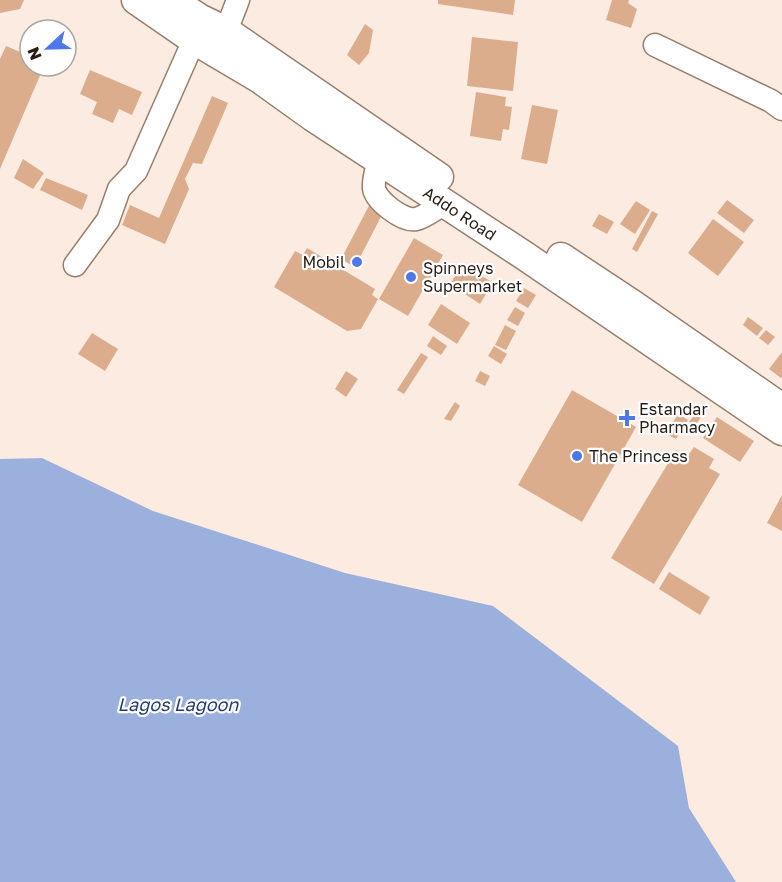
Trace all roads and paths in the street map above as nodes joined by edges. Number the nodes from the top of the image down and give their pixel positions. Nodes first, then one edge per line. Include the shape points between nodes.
1 (136, 0) edge
2 (172, 0) edge
3 (238, 0) edge
4 (226, 31) junction
5 (194, 40) junction
6 (655, 45) dead end
7 (782, 109) edge
8 (478, 214) junction
9 (75, 266) dead end
10 (782, 408) edge
11 (782, 431) edge

1 - 5 main road, Addo Road
2 - 4 main road, Addo Road
3 - 4 street
4 - 8 main road, Addo Road
5 - 8 main road, Addo Road via 260,79 445,203
5 - 9 street via 136,171 119,189 108,220
6 - 7 street
8 - 10 main road, Addo Road via 632,304
8 - 11 main road, Addo Road

